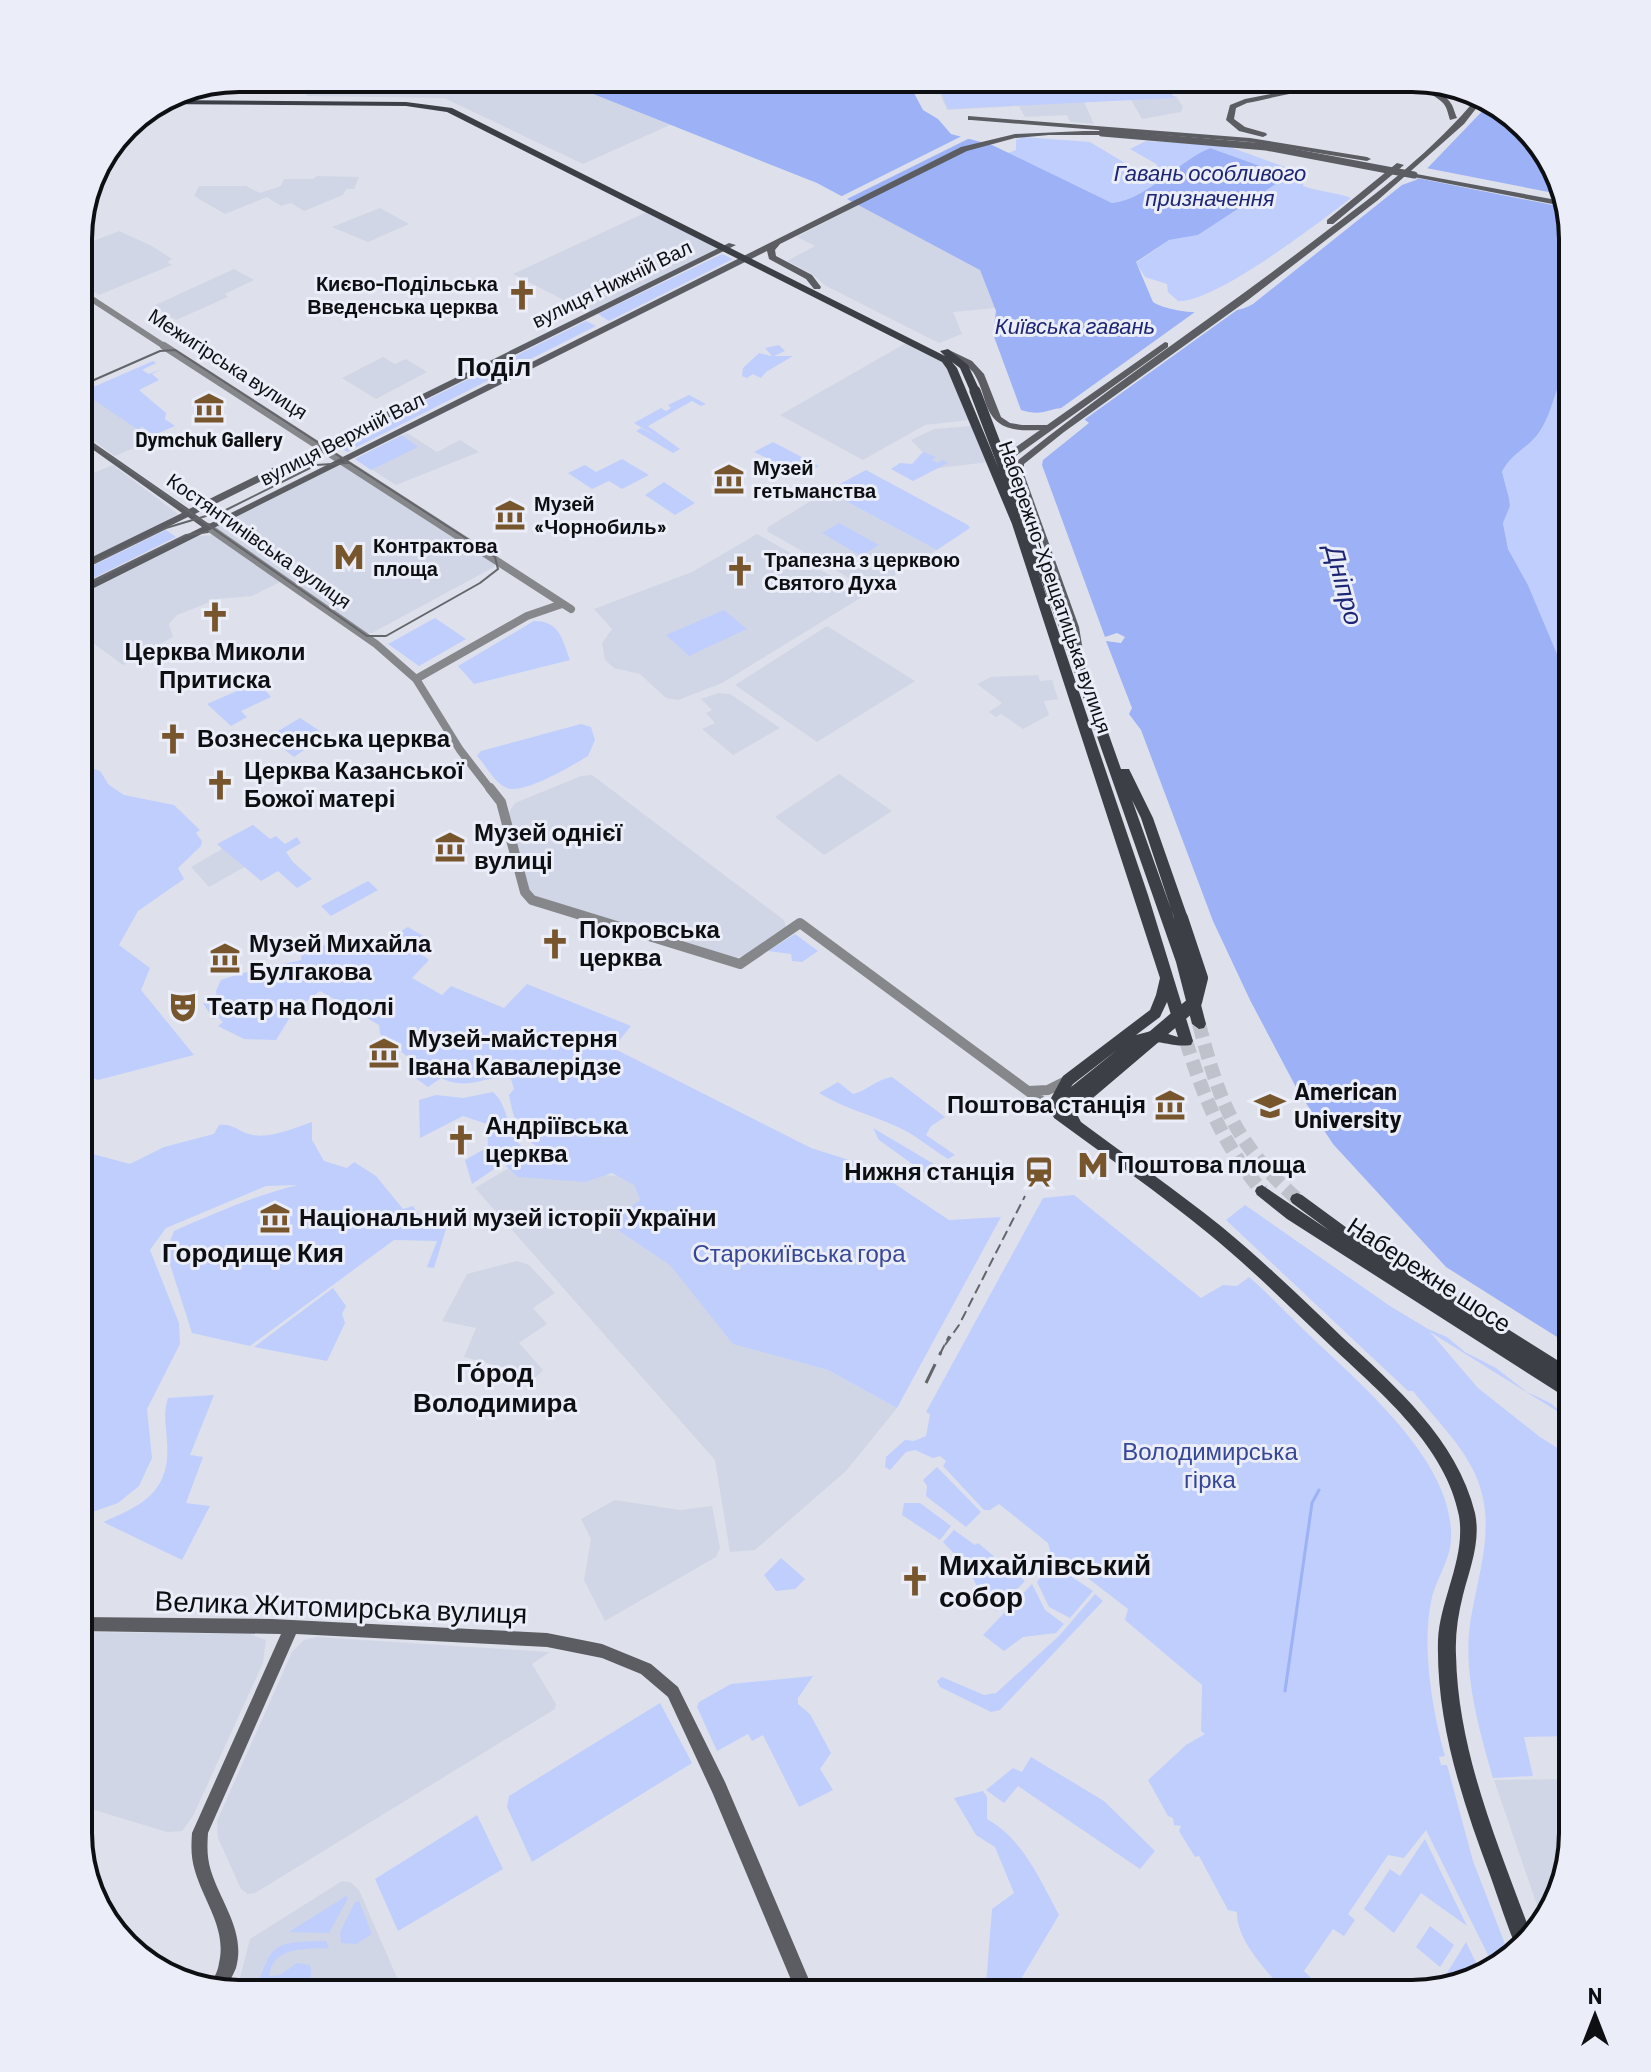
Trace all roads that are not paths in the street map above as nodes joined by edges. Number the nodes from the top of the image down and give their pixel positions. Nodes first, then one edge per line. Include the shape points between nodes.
1 (1296, 92) edge
2 (1424, 92) edge
3 (194, 99) edge
4 (186, 102) edge
5 (1467, 103) edge
6 (1474, 106) edge
7 (1453, 118) junction
8 (1102, 133) junction
9 (537, 150) junction
10 (1367, 159) junction
11 (1552, 195) edge
12 (1554, 202) edge
13 (778, 242) junction
14 (729, 247) junction
15 (749, 257) junction
16 (817, 287) junction
17 (1241, 296) junction
18 (92, 299) edge
19 (946, 352) junction
20 (1054, 427) junction
21 (92, 445) edge
22 (323, 448) junction
23 (340, 459) junction
24 (999, 477) junction
25 (188, 514) junction
26 (208, 527) junction
27 (92, 561) edge
28 (92, 586) edge
29 (416, 679) junction
30 (1083, 680) junction
31 (1104, 733) junction
32 (1166, 975) junction
33 (1199, 1024) tunnel mouth
34 (1068, 1080) junction
35 (1027, 1091) junction
36 (1059, 1114) junction
37 (1079, 1129) junction
38 (1262, 1191) tunnel mouth
39 (1297, 1199) tunnel mouth
40 (1559, 1370) edge
41 (1559, 1386) edge
42 (92, 1624) edge
43 (292, 1627) junction
44 (1521, 1932) edge
45 (222, 1979) edge
46 (800, 1980) edge

1 - 10 main road via 1245,101 1236,105 1230,120 1250,132
2 - 7 main road via 1448,103
3 - 9 main road via 431,103 461,110
4 - 9 main road via 434,107
5 - 7 main road
6 - 17 main road via 1375,198
7 - 17 main road
8 - 10 main road, bridge via 969,120 1213,136
8 - 12 main road, bridge via 1266,147
8 - 13 main road, вулиця Верхній Вал via 1027,134 975,145
9 - 14 main road, Набережно-Хрещатицька вулиця
10 - 11 main road
13 - 15 main road, вулиця Верхній Вал
13 - 16 main road via 772,257
14 - 15 main road, Набережно-Хрещатицька вулиця
14 - 22 main road, вулиця Нижній Вал
15 - 16 main road, Набережно-Хрещатицька вулиця
15 - 23 main road, вулиця Верхній Вал
15 - 24 main road, Набережно-Хрещатицька вулиця via 945,360
16 - 19 main road, Набережно-Хрещатицька вулиця
17 - 20 main road
18 - 22 street, Межигірська вулиця
19 - 20 main road via 972,365 1002,423
19 - 30 main road, Набережно-Хрещатицька вулиця, bridge via 964,367 975,391
20 - 24 main road via 1009,456
20 - 30 main road via 1023,459 1019,474 1074,627
21 - 25 main road, Костянтинівська вулиця
22 - 23 street, Межигірська вулиця
22 - 25 main road, вулиця Нижній Вал
23 - 26 main road, вулиця Верхній Вал
23 - 29 street, Межигірська вулиця via 560,606 527,616
24 - 32 main road, Набережно-Хрещатицька вулиця
25 - 26 main road, Костянтинівська вулиця
25 - 27 main road, вулиця Нижній Вал
26 - 28 main road, вулиця Верхній Вал
26 - 29 street, Костянтинівська вулиця via 376,644
29 - 35 street via 460,750 501,802 525,892 532,900 740,964 800,923
30 - 31 main road, Набережно-Хрещатицька вулиця
31 - 33 main road, Набережно-Хрещатицька вулиця via 1183,962
31 - 37 main road, bridge via 1147,818 1201,978 1195,1002 1088,1093 1077,1107
32 - 34 main road via 1155,1013
32 - 37 main road, Набережно-Хрещатицька вулиця via 1181,1041 1155,1035 1140,1039 1073,1093 1067,1111
34 - 35 street via 1048,1090
34 - 36 main road via 1056,1105
35 - 36 street
36 - 37 main road
37 - 44 main road via 1236,1248 1311,1316 1411,1418 1459,1490 1468,1530 1448,1632 1452,1707 1468,1779
38 - 41 main road, Набережне шосе
39 - 40 main road, Набережне шосе
42 - 43 main road, Велика Житомирська вулиця
43 - 45 main road via 200,1833 198,1856 231,1938
43 - 46 main road, Велика Житомирська вулиця via 547,1640 602,1651 662,1680 673,1692 714,1777

